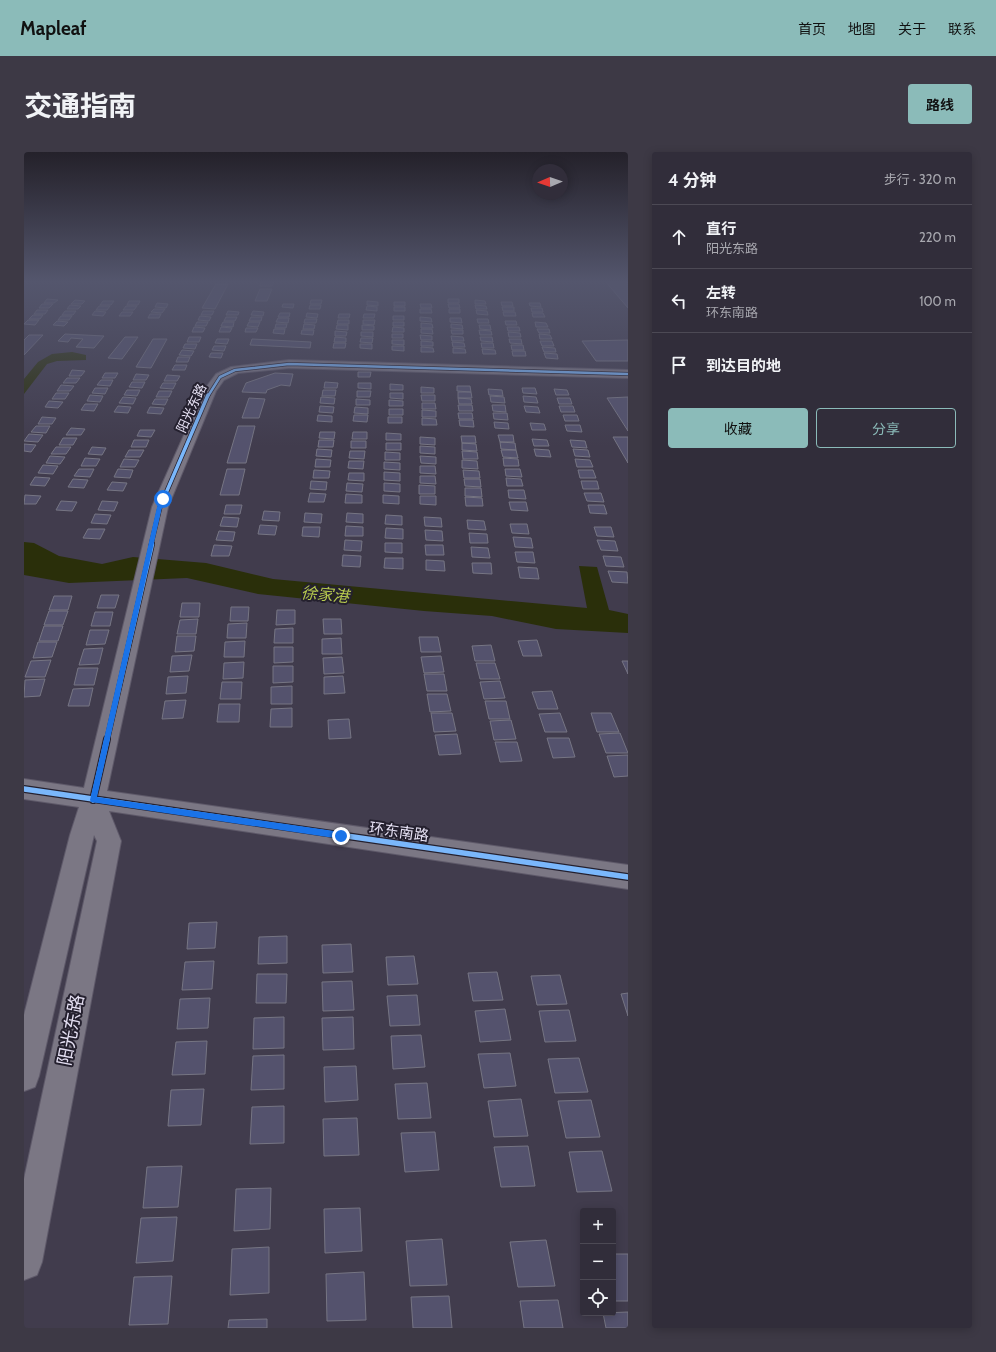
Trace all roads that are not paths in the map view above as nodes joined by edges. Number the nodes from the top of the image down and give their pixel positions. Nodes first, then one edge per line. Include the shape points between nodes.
1 (628, 374) edge
2 (24, 789) edge
3 (93, 800) junction
4 (628, 877) edge
5 (24, 1076) edge
6 (24, 1262) edge

1 - 3 street, 阳光东路 via 288,364 235,370 220,377 210,390 160,507
2 - 3 street, 环东南路
3 - 4 street, 环东南路
3 - 5 street, 阳光东路 via 82,835
3 - 6 street, 阳光东路 via 109,841

